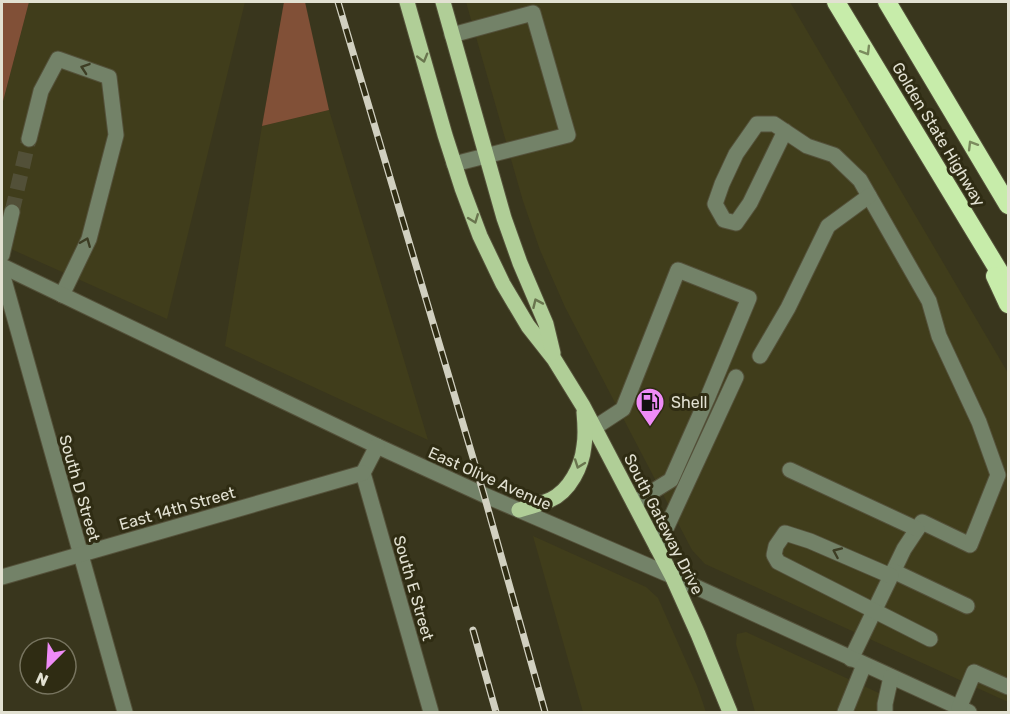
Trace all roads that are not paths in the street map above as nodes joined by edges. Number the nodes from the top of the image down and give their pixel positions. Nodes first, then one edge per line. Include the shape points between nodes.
1 (407, 2) edge
2 (443, 2) edge
3 (836, 2) edge
4 (887, 2) edge
5 (531, 7) edge
6 (452, 35) junction
7 (785, 131) junction
8 (29, 139) tunnel mouth
9 (486, 156) junction
10 (454, 164) junction
11 (869, 196) junction
12 (1006, 201) edge
13 (12, 212) tunnel mouth
14 (964, 213) junction
15 (2, 255) edge
16 (2, 266) edge
17 (2, 273) edge
18 (1008, 286) edge
19 (62, 295) junction
20 (1008, 304) edge
21 (760, 356) dead end
22 (554, 359) junction
23 (736, 377) dead end
24 (584, 406) junction
25 (594, 428) junction
26 (377, 446) junction
27 (790, 470) dead end
28 (363, 473) junction
29 (634, 503) junction
30 (519, 510) junction
31 (917, 529) junction
32 (657, 548) junction
33 (80, 554) junction
34 (892, 574) junction
35 (672, 576) junction
36 (2, 577) edge
37 (967, 606) dead end
38 (873, 611) junction
39 (930, 639) dead end
40 (858, 662) junction
41 (891, 677) junction
42 (1008, 687) edge
43 (964, 710) edge
44 (125, 712) edge
45 (431, 712) edge
46 (730, 712) edge
47 (845, 712) edge
48 (885, 712) edge

1 -> 10 main road, South Gateway Drive
2 - 6 main road, South Gateway Drive
3 -> 14 highway, Golden State Highway
12 -> 4 highway, Golden State Highway
5 - 6 street
5 - 9 street via 568,135
6 - 9 main road, South Gateway Drive
7 - 7 street via 774,124 757,124 736,154 715,204 724,220 736,223
7 - 11 street via 807,146 834,155 860,180
19 -> 8 street via 88,239 116,135 109,77 58,59 41,91
9 - 10 street
22 -> 9 main road, South Gateway Drive via 546,324 504,218
10 -> 22 main road, South Gateway Drive via 480,236 503,284
11 - 21 street via 828,226
11 - 31 street via 929,301 939,336 979,422 998,475 970,545 921,522
13 - 15 street
14 - 18 highway, Golden State Highway
14 - 20 highway
16 - 19 street, East Olive Avenue
17 - 33 street, South D Street
19 - 26 street, East Olive Avenue
22 - 24 main road, South Gateway Drive
23 - 32 street
24 - 25 main road, South Gateway Drive
24 -> 30 main road via 584,447 569,484 551,500
25 - 29 main road, South Gateway Drive
25 - 29 street via 622,409 678,270 749,298 671,480
26 - 28 street
26 - 30 street, East Olive Avenue
27 - 31 street
28 - 33 street, East 14th Street
28 - 45 street, South E Street
29 - 32 main road, South Gateway Drive
30 - 35 street, East Olive Avenue
31 - 34 street
32 - 35 main road, South Gateway Drive
33 - 36 street, East 14th Street
33 - 44 street, South D Street
34 - 37 street
34 - 38 street
34 -> 38 street via 785,533 776,546 774,555 778,562
35 - 40 street, East Olive Avenue
35 - 46 main road, South Gateway Drive
38 - 39 street
38 - 40 street
40 - 41 street, East Olive Avenue
40 - 47 street
41 - 43 street, East Olive Avenue
41 - 48 street
42 - 43 street via 974,672

